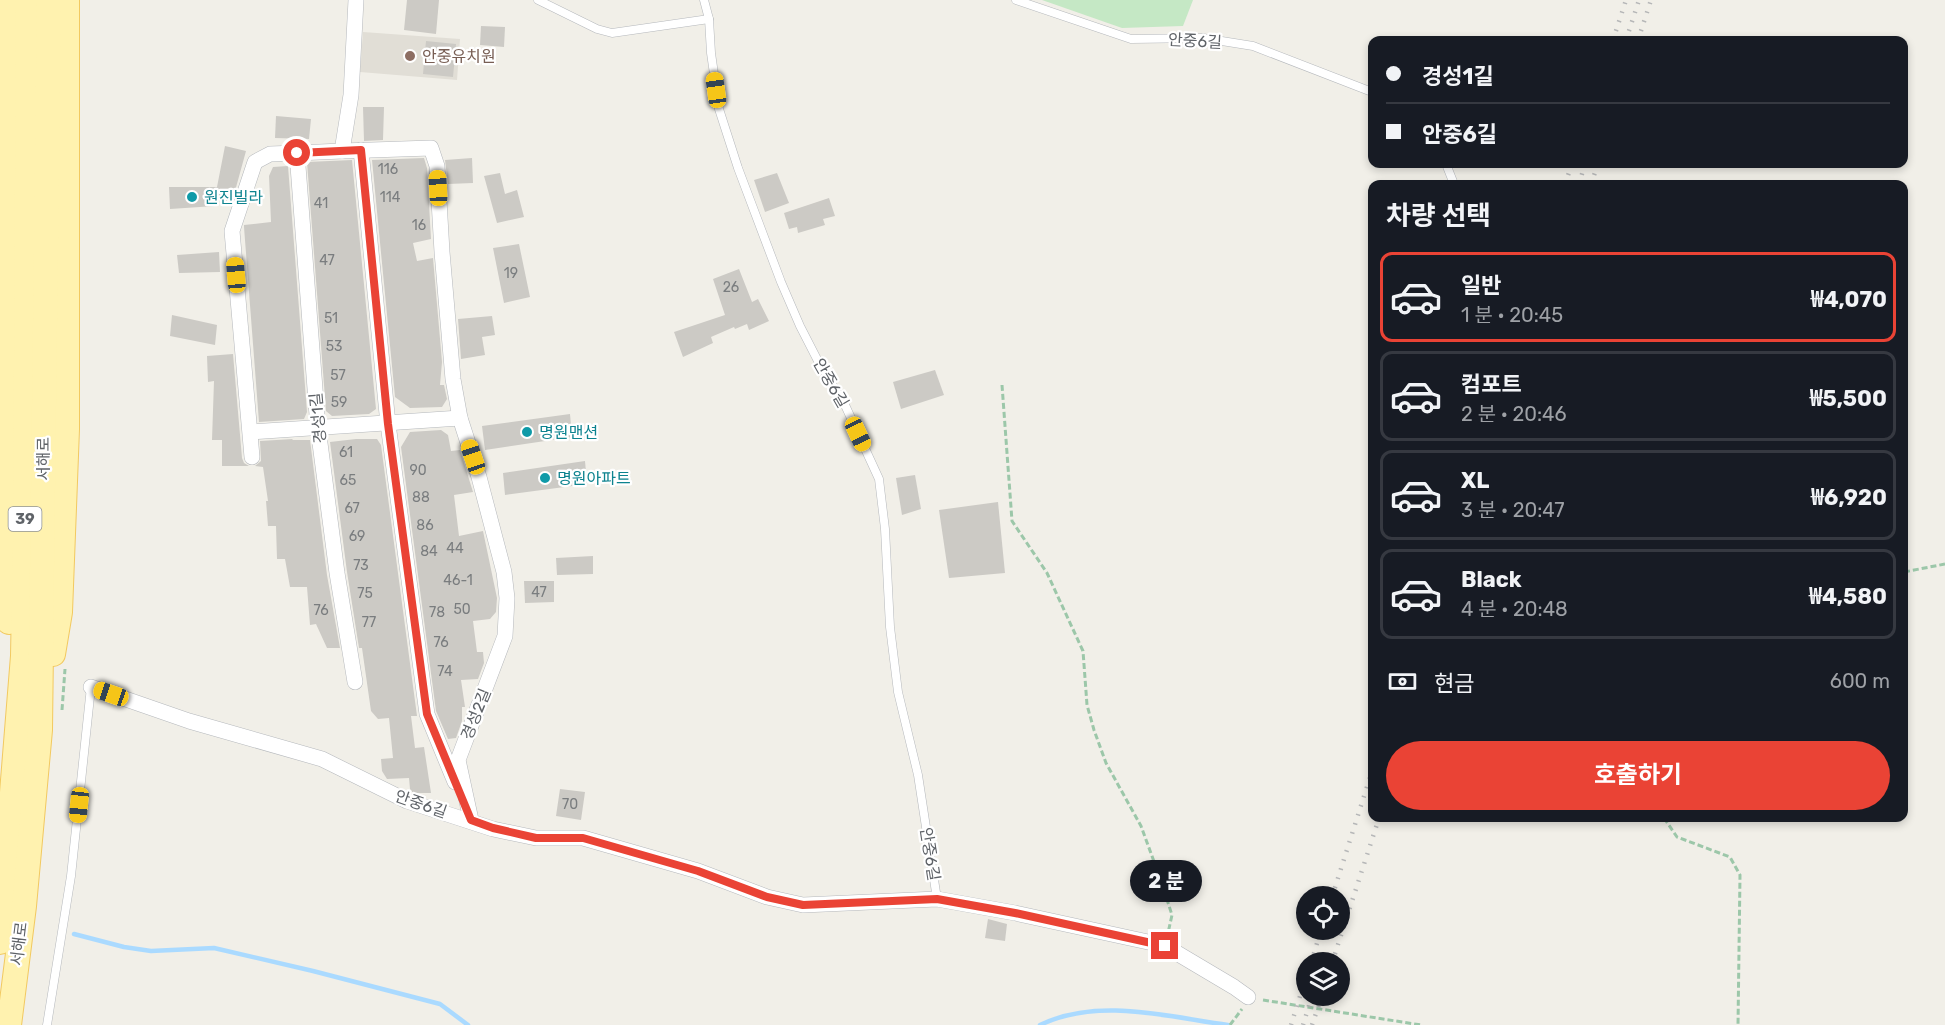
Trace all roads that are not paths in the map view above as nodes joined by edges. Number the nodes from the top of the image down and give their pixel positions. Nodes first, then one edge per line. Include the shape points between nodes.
1 (6, 0) edge
2 (28, 0) edge
3 (49, 0) edge
4 (67, 0) edge
5 (356, 0) edge
6 (538, 0) edge
7 (704, 0) edge
8 (1016, 0) edge
9 (710, 19) junction
10 (1368, 90) edge
11 (3, 95) edge
12 (361, 150) junction
13 (342, 152) junction
14 (297, 153) junction
15 (35, 267) junction
16 (460, 418) junction
17 (388, 424) junction
18 (318, 428) junction
19 (251, 432) junction
20 (252, 457) dead end
21 (355, 682) dead end
22 (91, 687) joint
23 (40, 730) junction
24 (15, 770) junction
25 (471, 820) junction
26 (937, 899) junction
27 (0, 942) edge
28 (1245, 1003) road end
29 (9, 1025) edge
30 (47, 1025) edge

1 - 11 main road
2 - 15 main road, 서해로 / 39
3 - 15 main road, 서해로 / 39
4 - 23 main road via 66,475 60,612
5 - 13 street via 351,95
6 - 9 lane via 597,30 612,33
7 - 9 lane, 안중6길
8 - 10 lane, 안중6길 via 1131,39 1203,38 1253,46
9 - 26 lane, 안중6길 via 719,109 738,168 800,327 845,405 879,479 898,692 918,776
11 - 24 main road via 6,559
12 - 13 street, 경성2길
12 - 16 street, 경성2길 via 431,148 437,166 452,368
12 - 17 street, 경성2길
13 - 14 street
14 - 18 street, 경성1길
14 - 19 street via 270,154 255,162 232,231
15 - 23 main road, 서해로 / 39
15 - 24 main road, 서해로 / 39 via 23,656
16 - 17 street
16 - 25 street, 경성2길 via 504,572 507,598 505,636 458,760
17 - 18 street
17 - 25 street, 경성2길 via 427,714
18 - 19 street
18 - 21 street, 경성1길
19 - 20 street
22 - 25 street, 안중6길 via 189,721 322,759 407,801
22 - 30 lane via 71,876
23 - 29 main road, 서해로 / 39
24 - 27 main road, 서해로 / 39
25 - 26 street, 안중6길 via 536,838 583,838 803,905
26 - 28 street, 안중6길 via 1165,946 1234,987

